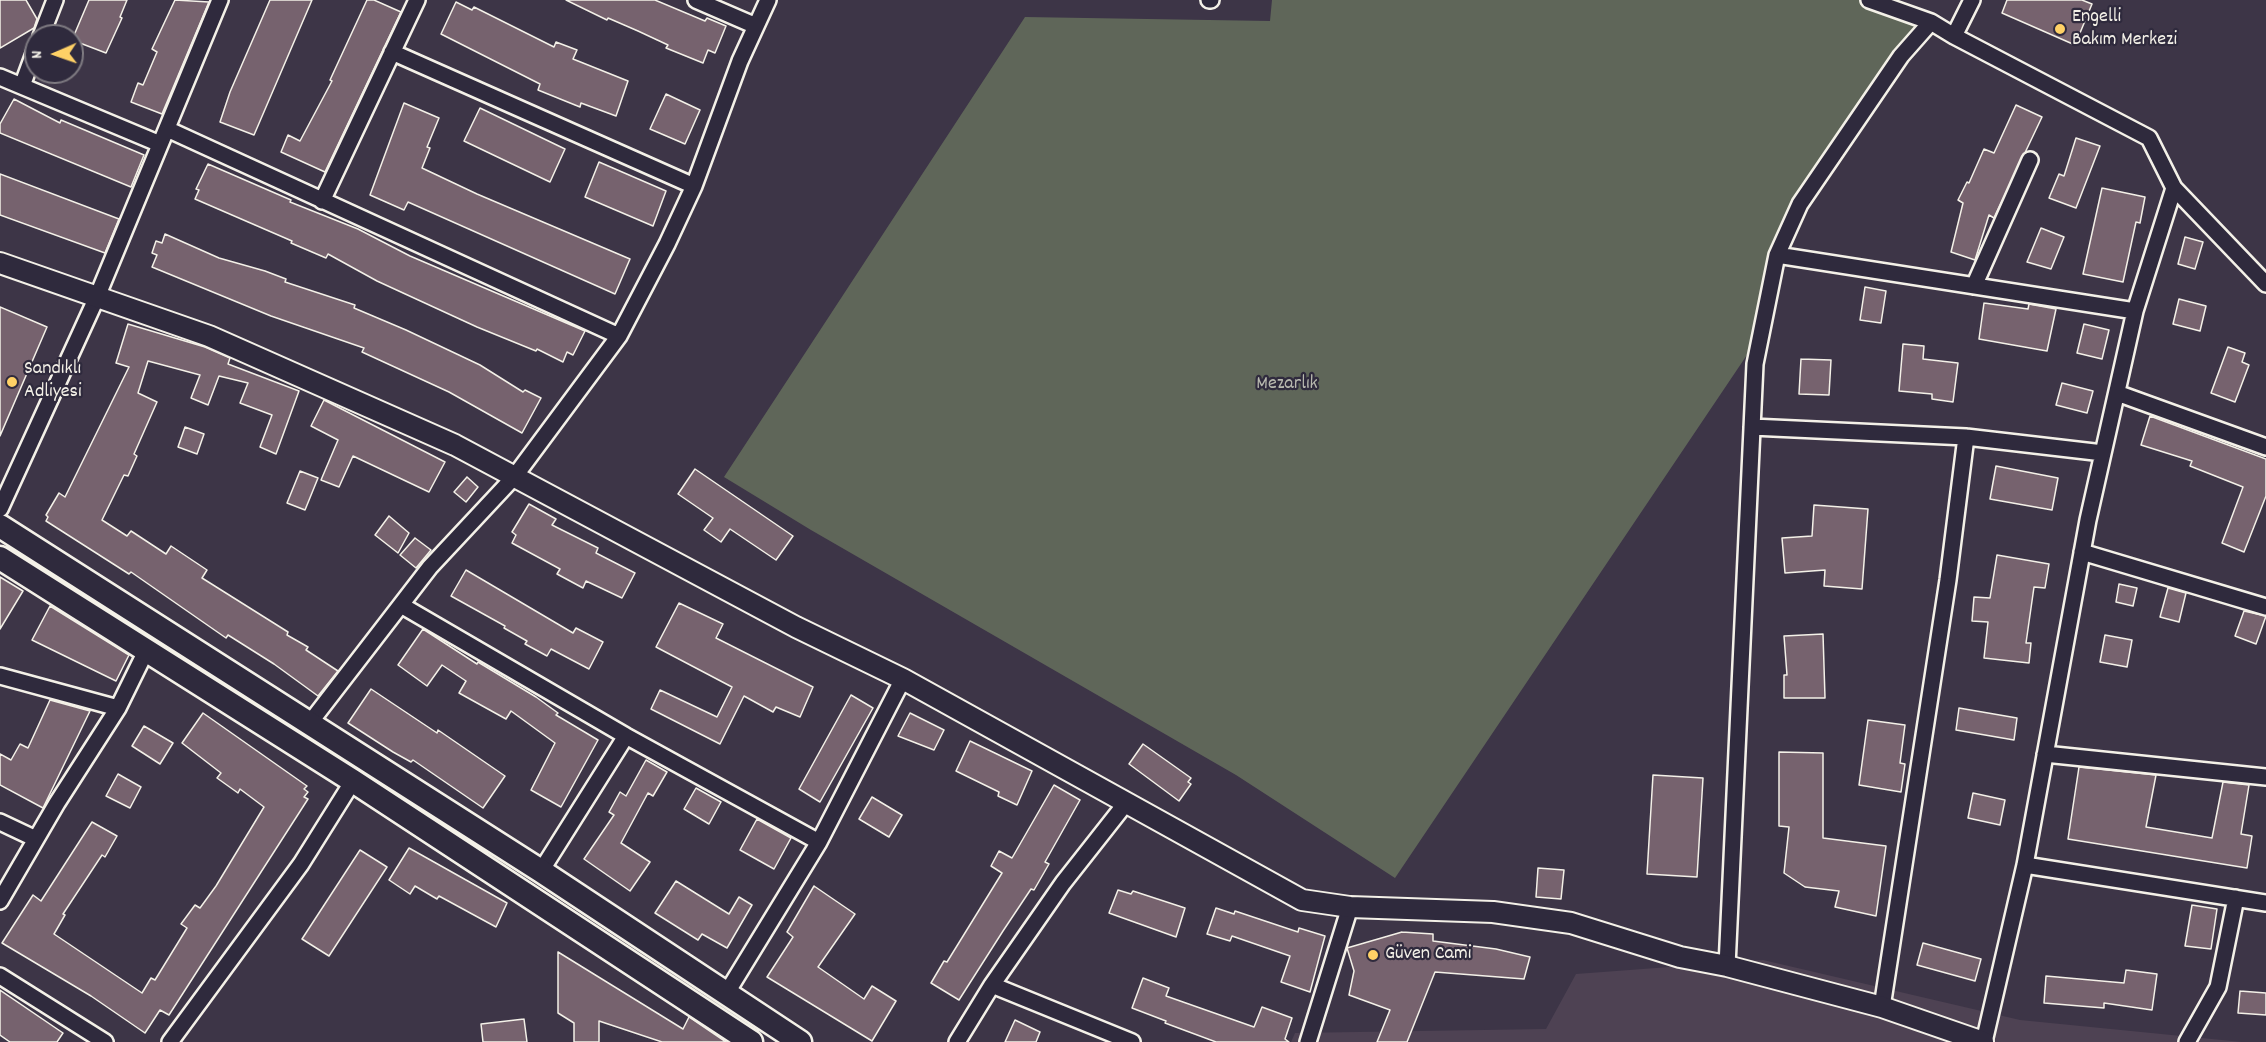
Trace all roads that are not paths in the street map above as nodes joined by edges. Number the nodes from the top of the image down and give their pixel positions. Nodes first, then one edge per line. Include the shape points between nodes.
1 (54, 0) edge
2 (220, 0) edge
3 (417, 0) edge
4 (696, 0) edge
5 (768, 0) edge
6 (1869, 0) edge
7 (1972, 0) edge
8 (1931, 22) junction
9 (45, 24) edge
10 (756, 26) junction
11 (1954, 36) junction
12 (392, 52) junction
13 (0, 77) edge
14 (24, 81) edge
15 (22, 86) junction
16 (167, 129) junction
17 (160, 144) junction
18 (2030, 160) dead end
19 (694, 186) junction
20 (2174, 188) junction
21 (322, 201) junction
22 (1777, 255) junction
23 (0, 263) edge
24 (2266, 284) edge
25 (1974, 286) junction
26 (97, 297) junction
27 (2135, 311) junction
28 (619, 336) junction
29 (2117, 393) junction
30 (1752, 427) junction
31 (1966, 438) junction
32 (2266, 447) edge
33 (2103, 453) junction
34 (514, 476) junction
35 (0, 509) edge
36 (0, 526) edge
37 (2082, 552) junction
38 (0, 558) edge
39 (401, 605) junction
40 (2266, 607) edge
41 (147, 649) junction
42 (0, 676) edge
43 (903, 679) junction
44 (118, 708) junction
45 (309, 724) junction
46 (626, 736) junction
47 (2045, 754) junction
48 (2266, 777) edge
49 (353, 781) junction
50 (1126, 803) junction
51 (0, 822) edge
52 (36, 839) junction
53 (819, 842) junction
54 (2025, 865) junction
55 (541, 871) junction
56 (2235, 898) junction
57 (0, 901) edge
58 (2266, 903) edge
59 (1350, 907) junction
60 (1727, 966) junction
61 (0, 976) edge
62 (993, 985) junction
63 (726, 994) junction
64 (1882, 1007) junction
65 (105, 1042) edge
66 (170, 1042) edge
67 (751, 1042) edge
68 (800, 1042) edge
69 (957, 1042) edge
70 (1132, 1042) edge
71 (1308, 1042) edge
72 (1983, 1042) edge
73 (2187, 1042) edge

1 - 9 street
2 - 16 street
3 - 12 street
4 - 10 street
5 - 10 street
6 - 8 street
7 - 11 street
8 - 11 street
8 - 22 street via 1901,56 1800,204
10 - 19 street
11 - 20 street via 2149,138
12 - 19 street
12 - 21 street
13 - 15 street
14 - 15 street
15 - 17 street
16 - 17 street
16 - 21 street
17 - 26 street
18 - 25 street
19 - 28 street
20 - 24 street
20 - 27 street
21 - 28 street
22 - 25 street
22 - 30 street via 1755,364
23 - 26 street
25 - 27 street
26 - 34 street via 210,336 455,445
26 - 35 street
27 - 29 street
28 - 34 street
29 - 32 street
29 - 33 street
30 - 31 street
30 - 60 street
31 - 33 street
31 - 64 street
33 - 37 street
34 - 39 street via 430,567
34 - 43 street via 796,627
36 - 45 main road
37 - 40 street
37 - 47 street
38 - 41 main road
39 - 45 street
39 - 46 street
41 - 44 street
41 - 49 main road
42 - 44 street
43 - 50 street
43 - 53 street
44 - 52 street
45 - 55 main road
46 - 53 street
46 - 55 street
47 - 48 street
47 - 54 street
49 - 66 street via 301,864
49 - 67 main road
50 - 59 street via 1302,900
50 - 62 street via 1063,883
51 - 52 street
52 - 57 street
53 - 63 street
54 - 56 street
54 - 72 street
55 - 63 main road
56 - 58 street
56 - 73 street via 2218,987
59 - 60 street via 1493,912 1571,923 1680,957
59 - 71 street
60 - 64 street
61 - 65 street
62 - 69 street
62 - 70 street
63 - 68 main road
64 - 72 street

